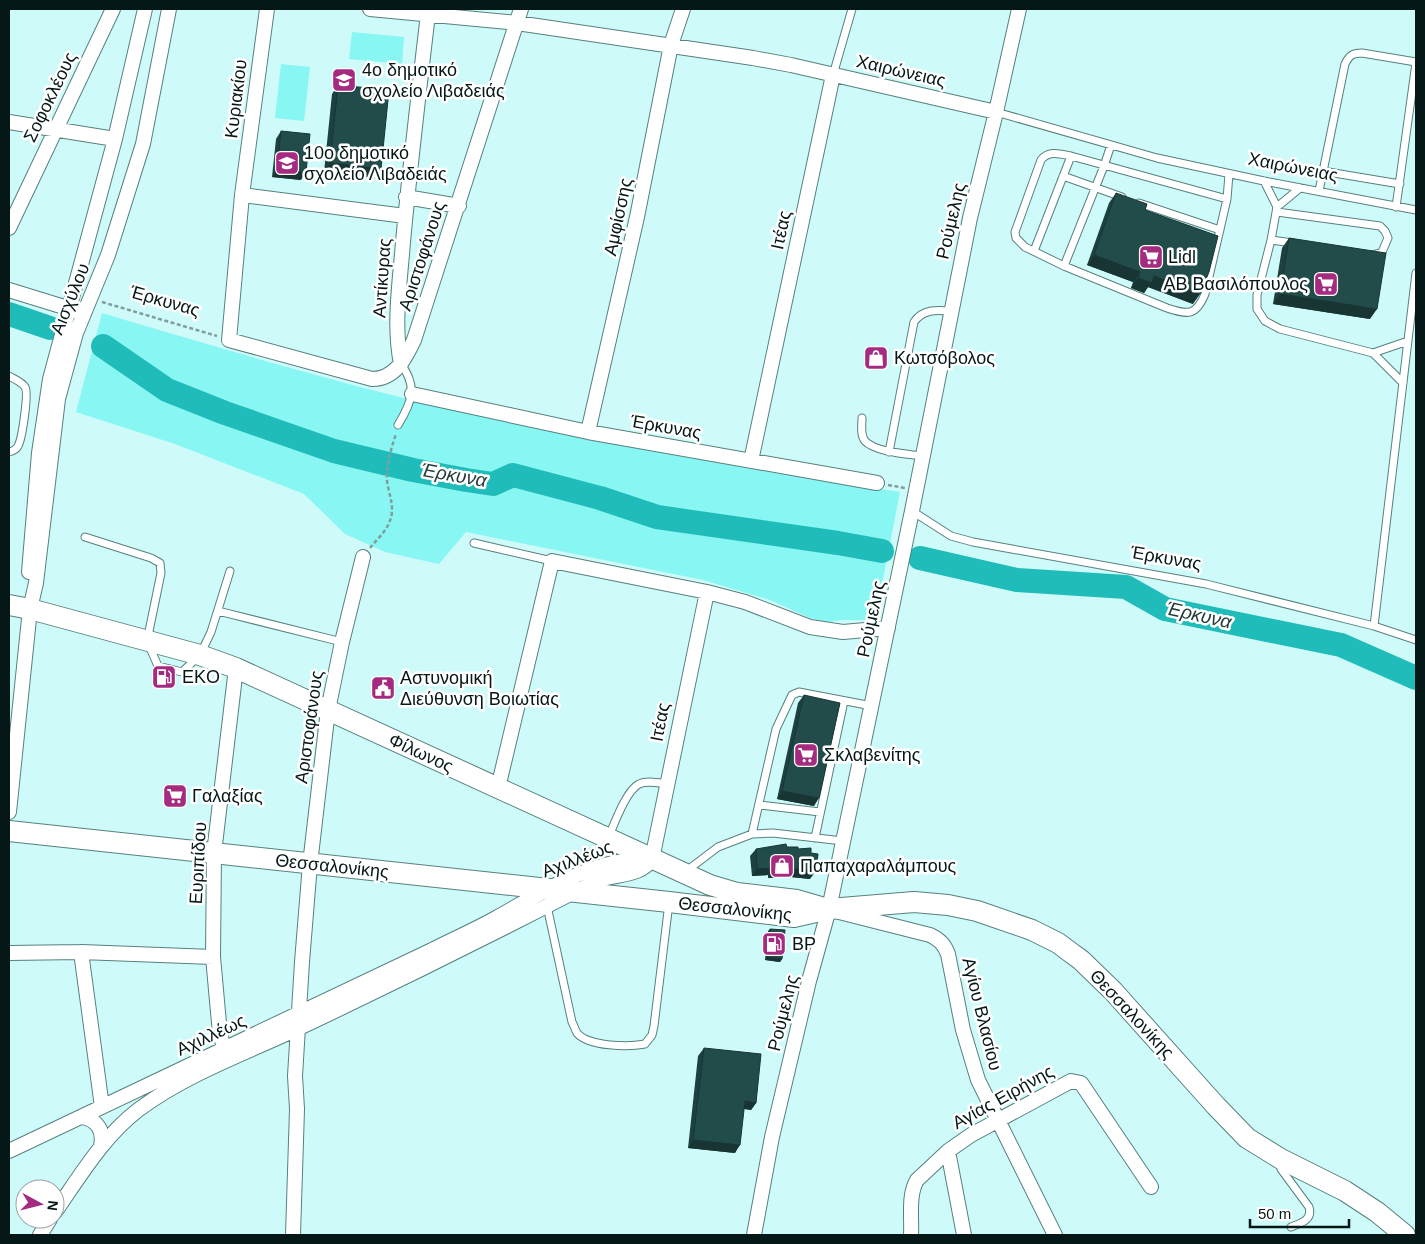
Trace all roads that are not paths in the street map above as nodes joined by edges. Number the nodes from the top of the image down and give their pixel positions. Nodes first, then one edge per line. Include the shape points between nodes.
1 (113, 9) edge
2 (146, 9) edge
3 (169, 9) edge
4 (266, 9) edge
5 (370, 9) edge
6 (521, 9) edge
7 (683, 9) edge
8 (852, 9) edge
9 (1019, 9) edge
10 (428, 14) junction
11 (517, 23) junction
12 (671, 45) junction
13 (1416, 62) edge
14 (833, 75) junction
15 (996, 112) junction
16 (9, 122) edge
17 (56, 129) junction
18 (115, 139) junction
19 (1111, 145) junction
20 (1071, 156) junction
21 (1104, 166) junction
22 (1322, 171) junction
23 (1229, 174) junction
24 (1063, 176) junction
25 (1264, 181) junction
26 (1400, 184) junction
27 (1095, 188) junction
28 (1300, 188) junction
29 (1319, 191) junction
30 (242, 195) junction
31 (406, 197) junction
32 (1227, 199) junction
33 (459, 206) junction
34 (1396, 206) junction
35 (1277, 209) junction
36 (1416, 210) edge
37 (406, 216) junction
38 (9, 228) edge
39 (1220, 230) junction
40 (1272, 240) junction
41 (1301, 244) edge
42 (1034, 251) junction
43 (1369, 254) edge
44 (1064, 266) junction
45 (1416, 273) edge
46 (9, 290) edge
47 (69, 309) junction
48 (950, 311) junction
49 (84, 314) junction
50 (1408, 341) junction
51 (1373, 352) junction
52 (401, 364) junction
53 (9, 376) edge
54 (1403, 383) junction
55 (412, 394) junction
56 (862, 418) dead end
57 (398, 425) dead end
58 (588, 432) junction
59 (9, 452) edge
60 (889, 452) junction
61 (922, 456) junction
62 (751, 461) junction
63 (877, 483) road end
64 (912, 511) junction
65 (85, 537) dead end
66 (474, 543) dead end
67 (362, 556) road end
68 (552, 561) junction
69 (230, 571) dead end
70 (707, 592) junction
71 (9, 605) edge
72 (30, 609) junction
73 (218, 611) junction
74 (1374, 626) junction
75 (888, 628) junction
76 (1416, 640) edge
77 (147, 641) junction
78 (342, 642) junction
79 (200, 655) junction
80 (236, 668) junction
81 (844, 701) junction
82 (872, 706) junction
83 (328, 710) junction
84 (667, 784) junction
85 (498, 788) junction
86 (759, 805) junction
87 (9, 812) edge
88 (820, 812) junction
89 (9, 831) edge
90 (752, 834) junction
91 (608, 838) junction
92 (815, 838) junction
93 (843, 841) junction
94 (214, 853) junction
95 (652, 859) junction
96 (310, 864) junction
97 (684, 873) junction
98 (574, 892) junction
99 (547, 897) junction
100 (670, 902) junction
101 (829, 909) junction
102 (9, 952) edge
103 (81, 952) junction
104 (213, 957) junction
105 (300, 1014) junction
106 (298, 1029) junction
107 (226, 1055) junction
108 (102, 1107) junction
109 (82, 1117) junction
110 (998, 1121) junction
111 (101, 1146) junction
112 (948, 1151) junction
113 (9, 1152) edge
114 (1281, 1159) junction
115 (1151, 1187) dead end
116 (65, 1198) edge
117 (1292, 1227) dead end
118 (293, 1235) edge
119 (754, 1235) edge
120 (911, 1235) edge
121 (964, 1235) edge
122 (1055, 1235) edge
123 (1405, 1235) edge

1 - 17 street, Σοφοκλέους
2 - 18 street, Αισχύλου
3 - 49 street, Αισχύλου via 143,144 108,255
4 - 30 street, Κυριακίου
5 - 10 street, Χαιρώνειας
6 - 11 street, Αριστοφάνους
7 - 12 street, Αμφίσσης
8 - 14 lane, Ιτέας
9 - 15 street, Ρούμελης
10 - 11 street, Χαιρώνειας
10 - 31 street, Αντίκυρας
11 - 12 street, Χαιρώνειας
11 - 33 street, Αριστοφάνους
12 - 14 street, Χαιρώνειας
12 - 58 street, Αμφίσσης via 637,217
13 - 22 lane via 1362,53 1348,57
13 - 26 lane
14 - 15 street, Χαιρώνειας
14 - 62 street, Ιτέας
15 - 19 lane, Χαιρώνειας
15 - 48 street, Ρούμελης
16 - 17 street
17 - 18 street
17 - 38 street, Σοφοκλέους
18 - 47 street, Αισχύλου
19 - 21 lane
19 - 23 lane, Χαιρώνειας
20 - 21 lane
20 - 24 lane
20 - 42 lane via 1057,153 1044,155 1041,160 1016,232 1020,243
21 - 27 lane
21 - 32 lane
22 - 26 lane
22 - 29 lane
23 - 25 lane, Χαιρώνειας
23 - 32 lane
24 - 27 lane
24 - 42 lane
25 - 28 lane, Χαιρώνειας
25 - 35 lane
26 - 34 lane
27 - 39 lane
27 - 44 lane
28 - 29 lane, Χαιρώνειας
28 - 35 lane
29 - 34 lane, Χαιρώνειας
30 - 37 street
30 - 52 street, Κυριακίου via 229,340 372,379 382,379
31 - 33 street
31 - 37 street, Αντίκυρας
32 - 39 lane
33 - 52 street, Αριστοφάνους via 414,340
34 - 36 lane, Χαιρώνειας
35 - 40 lane
35 - 43 lane via 1380,226 1388,238 1385,246 1377,255
37 - 52 street, Αντίκυρας via 397,315
39 - 44 lane via 1205,294 1191,313 1167,308
40 - 41 lane
40 - 51 lane via 1257,295 1257,309 1265,321 1280,329
42 - 44 lane
45 - 50 lane
46 - 47 street
47 - 49 street
47 - 72 street, Αισχύλου via 50,379 39,453 28,583
48 - 60 lane via 928,311 914,322
48 - 61 street, Ρούμελης
49 - 72 street, Αισχύλου via 70,351 58,399 36,584
50 - 51 lane
50 - 54 lane
51 - 54 lane
52 - 55 lane via 411,382
53 - 59 lane via 27,391 21,439 18,447
54 - 74 lane
55 - 57 lane
55 - 58 street, Έρκυνας
56 - 60 lane via 865,441
58 - 62 street, Έρκυνας
60 - 61 lane
61 - 64 street, Ρούμελης
62 - 63 street, Έρκυνας
64 - 74 lane, Έρκυνας via 951,536 973,542 1206,584
64 - 75 street, Ρούμελης
65 - 77 lane via 160,563 161,573
66 - 68 lane
67 - 78 street, Αριστοφάνους
68 - 70 street
68 - 85 street
69 - 73 lane
70 - 75 street via 745,602 810,627 842,632
70 - 84 street, Ιτέας
71 - 72 main road, Φίλωνος
72 - 77 main road, Φίλωνος
72 - 87 street, Αισχύλου
73 - 78 lane
73 - 79 lane
74 - 76 lane, Έρκυνας
75 - 82 street, Ρούμελης
77 - 79 main road, Φίλωνος
78 - 83 street, Αριστοφάνους
79 - 80 main road, Φίλωνος
80 - 83 main road, Φίλωνος
80 - 94 street, Ευριπίδου
81 - 82 lane
81 - 86 lane via 799,692 792,695 776,729
81 - 88 lane
82 - 93 street, Ρούμελης
83 - 85 main road, Φίλωνος
83 - 96 street, Αριστοφάνους
84 - 91 lane via 646,782 630,792
84 - 95 street, Ιτέας
85 - 91 main road, Φίλωνος
86 - 88 lane
86 - 90 lane
88 - 92 lane
89 - 94 main road, Θεσσαλονίκης
90 - 92 lane
90 - 97 lane via 718,847
91 - 95 main road, Φίλωνος
92 - 93 lane
93 - 101 street, Ρούμελης
94 - 96 main road, Θεσσαλονίκης
94 - 104 street, Ευριπίδου
95 - 97 main road, Φίλωνος
95 - 98 street, Αχιλλέως via 644,868 603,879
95 - 99 street, Αχιλλέως via 636,858 596,868
96 - 99 main road, Θεσσαλονίκης
96 - 105 street, Αριστοφάνους
97 - 101 main road, Φίλωνος via 724,890 797,900
98 - 99 main road, Θεσσαλονίκης
98 - 100 main road, Θεσσαλονίκης
99 - 100 lane via 572,1022 577,1032 595,1043 634,1046 646,1044 652,1036
99 - 105 street, Αχιλλέως
99 - 106 street, Αχιλλέως
100 - 101 main road, Θεσσαλονίκης via 794,918
101 - 110 street, Αγίου Βλασίου via 930,935 944,945 978,1080
101 - 114 main road, Θεσσαλονίκης via 914,902 948,905 1013,922 1058,943 1113,991 1240,1132
101 - 119 street, Ρούμελης via 772,1137
102 - 103 street
103 - 104 street
103 - 108 street
104 - 107 street, Ευριπίδου via 220,1034
105 - 106 street, Αριστοφάνους
105 - 107 street, Αχιλλέως
106 - 107 street, Αχιλλέως
106 - 118 street, Αριστοφάνους
107 - 108 street, Αχιλλέως
107 - 111 street, Αχιλλέως via 138,1110
108 - 109 street, Αχιλλέως
109 - 111 street via 99,1126
109 - 113 street, Αχιλλέως
110 - 112 street, Αγίας Ειρήνης
110 - 115 street, Αγίας Ειρήνης via 1071,1081 1081,1083
110 - 122 street, Αγίου Βλασίου
111 - 116 street, Αχιλλέως
112 - 120 street, Αγίας Ειρήνης via 913,1186
112 - 121 street
114 - 117 lane via 1281,1169 1311,1212 1306,1221
114 - 123 main road, Θεσσαλονίκης via 1345,1191 1378,1212

